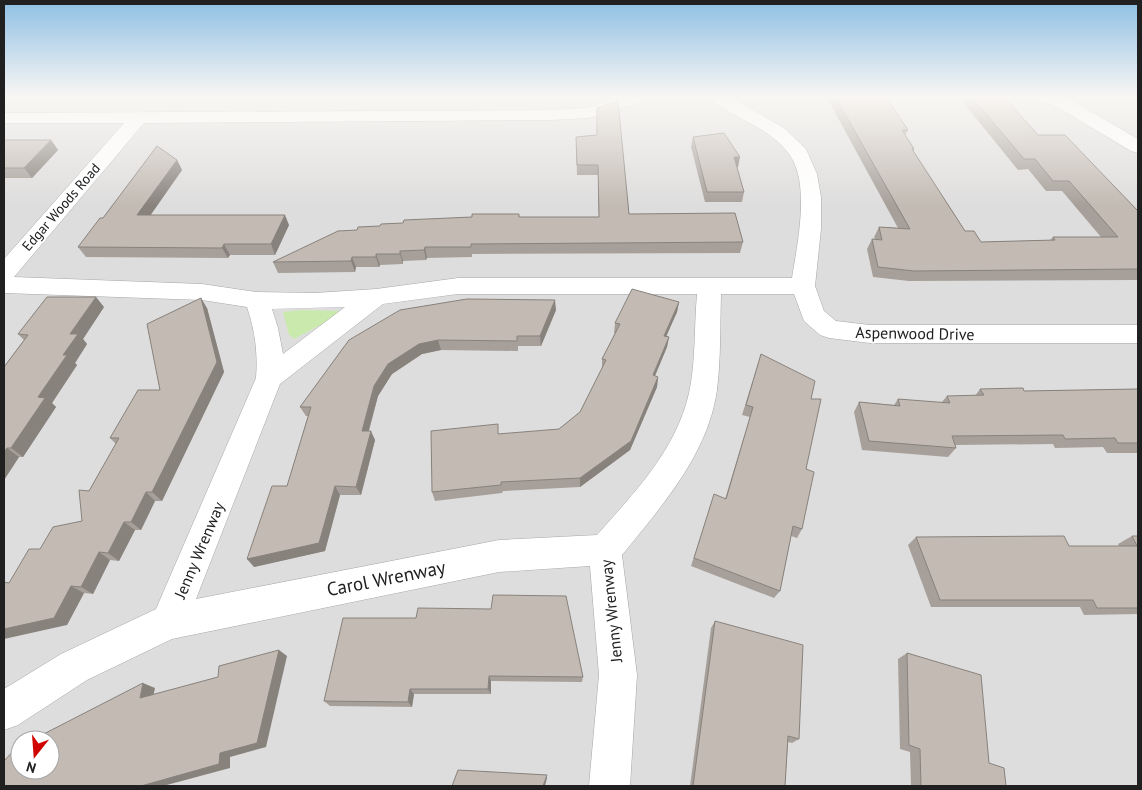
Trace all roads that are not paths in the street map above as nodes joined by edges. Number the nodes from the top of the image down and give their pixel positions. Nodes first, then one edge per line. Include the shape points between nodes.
1 (125, 133) edge
2 (779, 133) edge
3 (1114, 133) edge
4 (1138, 147) edge
5 (4, 274) edge
6 (4, 285) edge
7 (708, 285) junction
8 (803, 286) junction
9 (376, 297) junction
10 (256, 300) junction
11 (1138, 334) edge
12 (269, 378) junction
13 (605, 550) junction
14 (169, 622) junction
15 (4, 711) edge
16 (610, 786) edge

1 - 5 street, Edgar Woods Road
2 - 8 street, Aspenwood Drive via 799,153 811,198
3 - 4 street
6 - 10 street via 202,292
7 - 8 street
7 - 9 street via 458,286
7 - 13 street, Jenny Wrenway via 703,392 689,436 666,478
8 - 11 street, Aspenwood Drive via 817,320 840,332
9 - 10 street
9 - 12 street
10 - 12 street, Jenny Wrenway via 264,318 271,364
12 - 14 street, Jenny Wrenway
13 - 14 street, Carol Wrenway via 499,556
13 - 16 street, Jenny Wrenway via 618,674
14 - 15 street via 74,667

